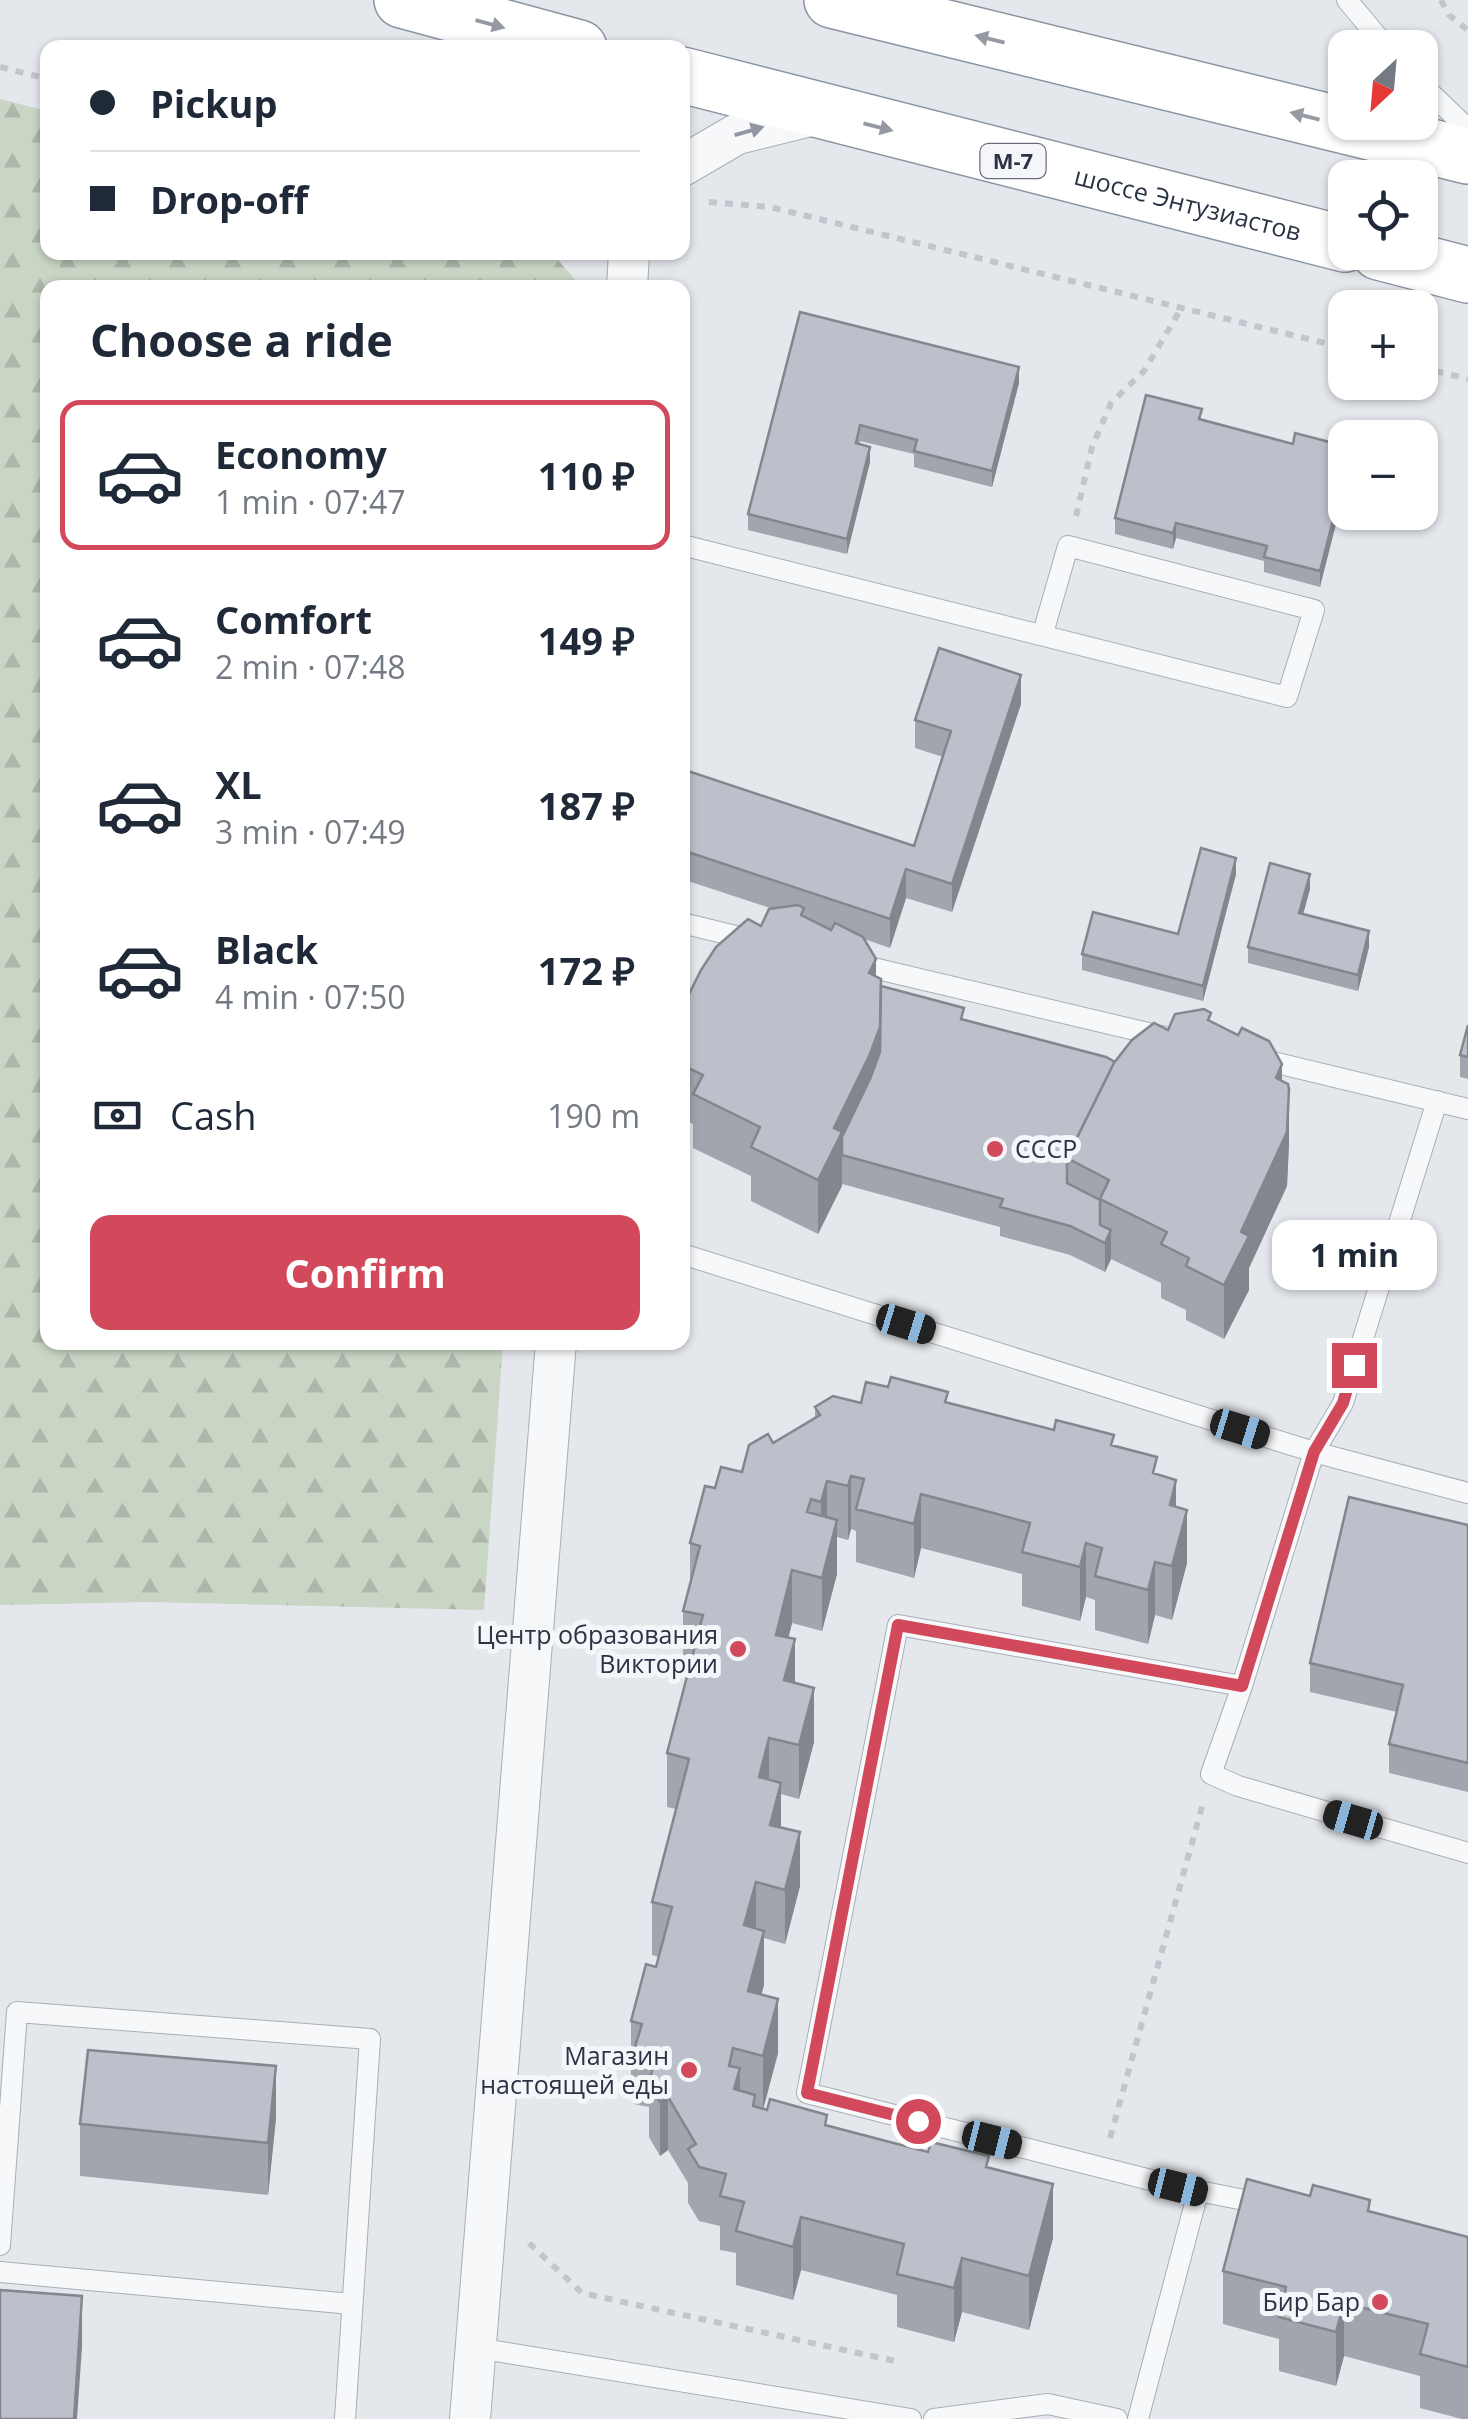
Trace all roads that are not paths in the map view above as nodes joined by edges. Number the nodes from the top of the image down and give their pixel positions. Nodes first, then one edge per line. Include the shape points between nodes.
1 (402, 0) edge
2 (832, 0) edge
3 (1347, 0) edge
4 (1372, 30) edge
5 (550, 40) edge
6 (690, 78) edge
7 (1438, 100) edge
8 (822, 113) junction
9 (1468, 129) edge
10 (1468, 156) edge
11 (690, 181) edge
12 (1328, 240) edge
13 (1438, 267) edge
14 (1468, 275) edge
15 (690, 547) edge
16 (1043, 633) junction
17 (690, 926) edge
18 (779, 946) edge
19 (837, 960) edge
20 (1186, 1042) edge
21 (1244, 1056) edge
22 (1437, 1101) junction
23 (1468, 1109) edge
24 (690, 1257) edge
25 (555, 1350) edge
26 (1314, 1452) junction
27 (1468, 1494) edge
28 (1242, 1686) junction
29 (1468, 1853) edge
30 (1178, 2187) junction
31 (1294, 2210) edge
32 (0, 2246) edge
33 (0, 2272) edge
34 (352, 2304) junction
35 (478, 2348) junction
36 (345, 2419) edge
37 (470, 2419) edge
38 (910, 2419) edge
39 (934, 2419) edge
40 (1117, 2419) edge
41 (1138, 2419) edge

1 -> 5 highway
10 -> 2 highway
3 - 4 lane
6 - 8 highway, шоссе Энтузиастов / М-7
7 - 9 lane
11 -> 8 street via 737,134
8 -> 12 highway, шоссе Энтузиастов / М-7
13 - 14 highway
15 - 16 lane
16 - 16 lane via 1287,697 1314,610 1068,546
17 - 18 lane
19 - 20 lane
21 - 22 lane
22 - 23 lane
22 - 26 lane via 1343,1403
24 - 26 lane
25 - 35 street
26 - 27 lane
26 - 28 lane
28 - 29 lane via 1211,1774
28 - 30 lane via 898,1625 807,2093
30 - 31 lane
30 - 41 lane via 1198,2192
32 - 34 lane via 17,2012 370,2038
33 - 34 lane
34 - 36 lane
35 - 37 street
35 - 38 lane
39 - 40 lane via 1048,2404

